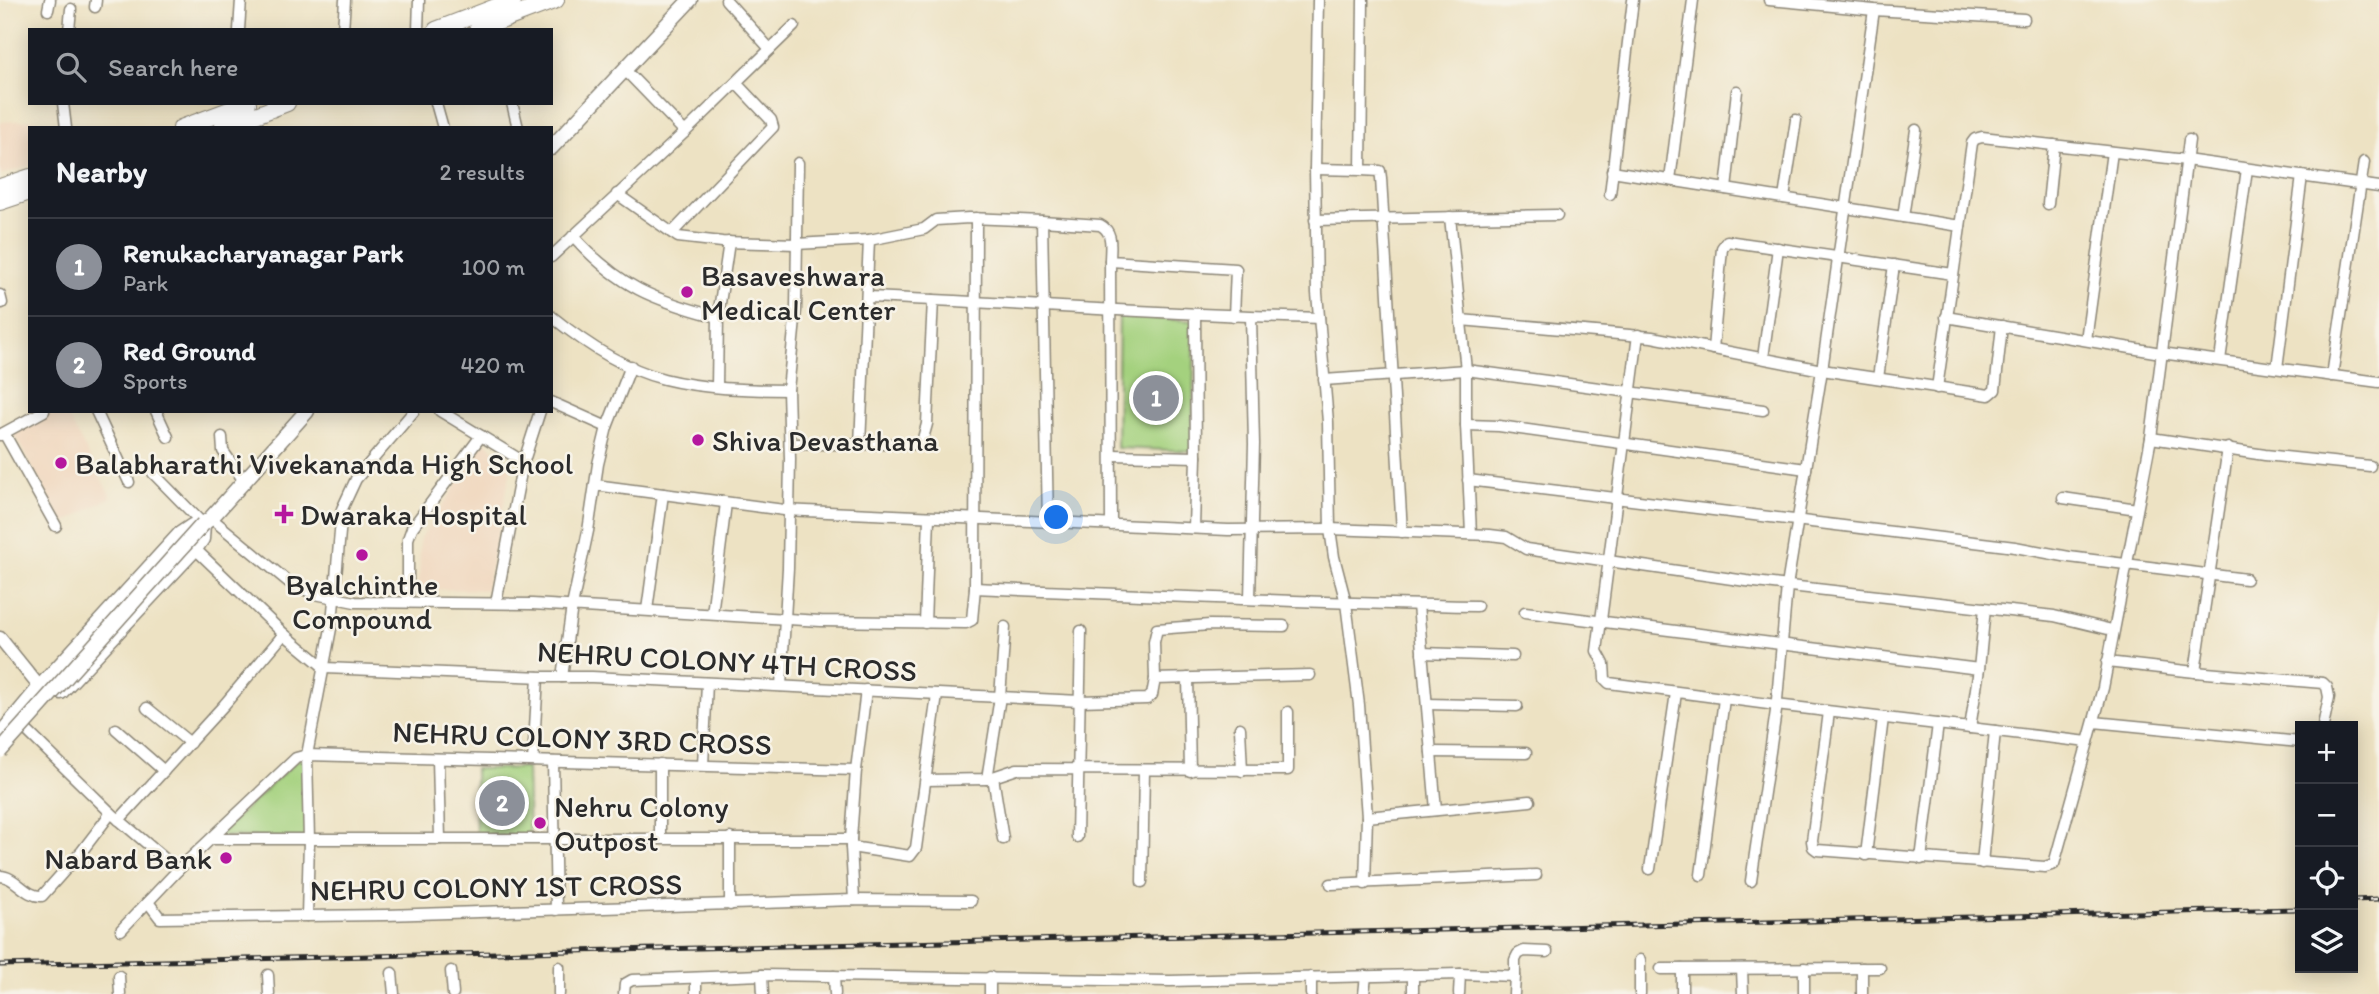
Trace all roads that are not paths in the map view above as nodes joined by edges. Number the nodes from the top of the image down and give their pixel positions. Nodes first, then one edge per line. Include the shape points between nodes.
1 (241, 0) edge
2 (345, 0) edge
3 (419, 0) edge
4 (514, 0) edge
5 (556, 0) edge
6 (690, 0) edge
7 (726, 0) edge
8 (1318, 0) edge
9 (1363, 0) edge
10 (1633, 0) edge
11 (1693, 0) edge
12 (1769, 0) edge
13 (1817, 2) edge
14 (71, 9) dead end
15 (1874, 10) junction
16 (2024, 19) dead end
17 (794, 26) dead end
18 (69, 28) edge
19 (239, 28) edge
20 (343, 28) edge
21 (418, 28) edge
22 (441, 28) edge
23 (486, 28) edge
24 (769, 49) junction
25 (624, 69) junction
26 (736, 83) junction
27 (1737, 91) dead end
28 (63, 105) edge
29 (282, 105) edge
30 (437, 105) edge
31 (512, 105) edge
32 (232, 106) edge
33 (1796, 120) dead end
34 (66, 126) edge
35 (186, 126) edge
36 (227, 126) edge
37 (442, 126) edge
38 (518, 126) edge
39 (1916, 130) dead end
40 (685, 132) junction
41 (2189, 140) dead end
42 (2054, 145) junction
43 (553, 146) edge
44 (2112, 152) junction
45 (2186, 160) junction
46 (2364, 162) dead end
47 (798, 163) dead end
48 (1315, 169) junction
49 (2247, 169) junction
50 (1361, 170) junction
51 (1612, 171) junction
52 (2302, 176) junction
53 (1670, 180) junction
54 (2360, 184) junction
55 (0, 187) edge
56 (2379, 187) edge
57 (1726, 189) junction
58 (28, 191) edge
59 (28, 191) edge
60 (617, 194) junction
61 (1609, 194) dead end
62 (1784, 198) junction
63 (0, 202) edge
64 (2048, 204) dead end
65 (1845, 208) junction
66 (1557, 215) dead end
67 (1450, 217) junction
68 (1903, 217) junction
69 (976, 218) junction
70 (1315, 220) junction
71 (1384, 220) junction
72 (1042, 221) junction
73 (1960, 226) junction
74 (672, 233) junction
75 (573, 236) junction
76 (869, 240) junction
77 (729, 242) junction
78 (796, 244) junction
79 (1777, 248) junction
80 (553, 255) edge
81 (1838, 257) junction
82 (1110, 261) junction
83 (1894, 265) junction
84 (1953, 274) junction
85 (867, 297) junction
86 (933, 300) junction
87 (976, 302) junction
88 (1043, 304) junction
89 (1111, 311) junction
90 (1195, 315) junction
91 (553, 317) edge
92 (718, 317) junction
93 (1234, 317) junction
94 (1251, 317) junction
95 (1947, 317) junction
96 (1319, 318) junction
97 (1461, 320) junction
98 (2002, 326) junction
99 (1638, 335) junction
100 (2086, 340) junction
101 (1713, 349) junction
102 (2161, 352) junction
103 (1763, 358) junction
104 (2220, 360) junction
105 (631, 366) junction
106 (2277, 368) junction
107 (1466, 370) junction
108 (1822, 370) junction
109 (1392, 376) junction
110 (2332, 376) junction
111 (1878, 378) junction
112 (1324, 380) junction
113 (2379, 382) edge
114 (717, 387) junction
115 (1937, 388) junction
116 (788, 390) junction
117 (1631, 392) junction
118 (553, 403) edge
119 (1763, 410) dead end
120 (40, 413) edge
121 (97, 413) edge
122 (157, 413) edge
123 (305, 413) edge
124 (412, 413) edge
125 (443, 413) edge
126 (539, 413) edge
127 (1466, 425) junction
128 (607, 427) junction
129 (2, 434) edge
130 (222, 436) dead end
131 (481, 436) junction
132 (168, 437) dead end
133 (2151, 438) junction
134 (790, 444) junction
135 (1625, 444) junction
136 (859, 446) junction
137 (2228, 448) junction
138 (1112, 455) junction
139 (1196, 457) junction
140 (524, 462) junction
141 (2370, 466) dead end
142 (1806, 469) junction
143 (153, 473) dead end
144 (244, 481) junction
145 (1468, 481) junction
146 (130, 482) dead end
147 (595, 485) junction
148 (663, 494) junction
149 (1617, 498) junction
150 (2063, 498) dead end
151 (726, 503) junction
152 (2137, 509) junction
153 (788, 510) junction
154 (929, 517) junction
155 (975, 520) junction
156 (207, 521) junction
157 (1797, 522) junction
158 (1048, 523) junction
159 (1111, 525) junction
160 (56, 526) dead end
161 (1194, 528) junction
162 (1252, 529) junction
163 (1330, 529) junction
164 (1402, 532) junction
165 (180, 534) junction
166 (1471, 534) junction
167 (195, 549) junction
168 (1609, 561) junction
169 (2125, 565) junction
170 (2208, 575) junction
171 (2246, 579) dead end
172 (1787, 586) junction
173 (975, 588) junction
174 (334, 598) junction
175 (1250, 598) junction
176 (408, 602) junction
177 (496, 604) junction
178 (1346, 604) junction
179 (1418, 605) junction
180 (572, 606) junction
181 (1478, 607) dead end
182 (1985, 608) junction
183 (647, 610) junction
184 (1525, 612) dead end
185 (712, 614) junction
186 (785, 619) junction
187 (1601, 622) junction
188 (925, 623) junction
189 (1284, 626) dead end
190 (1005, 627) dead end
191 (2112, 630) junction
192 (1081, 631) dead end
193 (284, 634) junction
194 (0, 638) edge
195 (1780, 646) junction
196 (1422, 653) junction
197 (1513, 656) dead end
198 (2107, 662) junction
199 (325, 668) junction
200 (1979, 669) junction
201 (2195, 672) junction
202 (1310, 675) dead end
203 (538, 677) junction
204 (562, 677) junction
205 (1188, 678) junction
206 (1155, 679) junction
207 (707, 683) junction
208 (781, 686) junction
209 (40, 687) junction
210 (866, 690) junction
211 (1676, 693) junction
212 (937, 695) junction
213 (1000, 697) junction
214 (1724, 699) junction
215 (52, 701) junction
216 (1080, 701) junction
217 (1427, 704) junction
218 (1776, 705) junction
219 (1517, 706) dead end
220 (147, 708) dead end
221 (1288, 712) dead end
222 (1829, 712) junction
223 (1883, 718) junction
224 (2324, 721) edge
225 (2094, 722) junction
226 (1938, 724) junction
227 (1240, 728) dead end
228 (1970, 728) junction
229 (26, 729) junction
230 (116, 729) dead end
231 (1995, 731) junction
232 (0, 735) edge
233 (2088, 742) junction
234 (2295, 742) edge
235 (190, 743) junction
236 (0, 751) edge
237 (308, 751) junction
238 (1431, 752) junction
239 (1527, 753) dead end
240 (438, 758) junction
241 (0, 759) edge
242 (533, 761) junction
243 (553, 762) junction
244 (660, 764) junction
245 (703, 765) junction
246 (1079, 770) junction
247 (164, 771) junction
248 (856, 771) junction
249 (1144, 771) junction
250 (1190, 771) junction
251 (1242, 771) junction
252 (990, 778) junction
253 (926, 780) junction
254 (1530, 801) dead end
255 (1436, 810) junction
256 (115, 816) junction
257 (1367, 817) junction
258 (1077, 837) dead end
259 (660, 838) junction
260 (730, 838) junction
261 (212, 839) junction
262 (440, 839) junction
263 (555, 839) junction
264 (1003, 839) dead end
265 (309, 840) junction
266 (851, 843) junction
267 (1866, 855) junction
268 (1922, 859) junction
269 (1982, 863) junction
270 (1650, 869) dead end
271 (177, 870) junction
272 (1701, 874) dead end
273 (1536, 875) dead end
274 (0, 876) edge
275 (1751, 881) dead end
276 (1142, 882) dead end
277 (1331, 884) dead end
278 (1365, 884) junction
279 (854, 900) junction
280 (971, 901) dead end
281 (148, 902) junction
282 (730, 905) junction
283 (556, 910) junction
284 (307, 916) junction
285 (121, 930) dead end
286 (1547, 952) dead end
287 (1640, 960) dead end
288 (559, 967) dead end
289 (1742, 968) junction
290 (1804, 968) junction
291 (1862, 968) junction
292 (1880, 968) dead end
293 (1661, 969) dead end
294 (1682, 969) junction
295 (451, 971) dead end
296 (392, 974) dead end
297 (1460, 974) junction
298 (268, 975) dead end
299 (762, 975) junction
300 (1413, 975) junction
301 (119, 976) dead end
302 (834, 976) junction
303 (1366, 976) junction
304 (1515, 976) junction
305 (990, 977) junction
306 (1311, 977) junction
307 (696, 978) junction
308 (1125, 980) junction
309 (1214, 980) junction
310 (120, 994) edge
311 (269, 994) edge
312 (394, 994) edge
313 (453, 994) edge
314 (559, 994) edge
315 (624, 994) edge
316 (696, 994) edge
317 (763, 994) edge
318 (835, 994) edge
319 (990, 994) edge
320 (1125, 994) edge
321 (1214, 994) edge
322 (1311, 994) edge
323 (1364, 994) edge
324 (1413, 994) edge
325 (1459, 994) edge
326 (1514, 994) edge
327 (1640, 994) edge
328 (1682, 994) edge
329 (1743, 994) edge
330 (1804, 994) edge
331 (1862, 994) edge

1 - 19 street
2 - 20 street
3 - 21 street
4 - 22 main road
5 - 23 main road
6 - 25 main road
7 - 24 street
8 - 48 street
9 - 50 street
10 - 51 street
11 - 53 street
12 - 13 street
13 - 15 street
14 - 18 street
15 - 16 street
15 - 65 street
17 - 24 street
24 - 26 street
25 - 40 street
25 - 43 main road
26 - 40 street
26 - 74 street via 773,127
27 - 57 street
28 - 34 street
29 - 36 main road
30 - 37 street
31 - 38 street
32 - 35 main road
33 - 62 street
39 - 68 street
40 - 60 street
41 - 45 street
42 - 44 street
42 - 64 street
42 - 73 street via 1975,139
44 - 45 street
44 - 100 street
45 - 49 street
45 - 102 street
46 - 54 street
47 - 78 street
48 - 50 street
48 - 70 street
49 - 52 street
49 - 104 street
50 - 71 street via 1380,171
51 - 53 street
51 - 61 street
52 - 54 street
52 - 106 street
53 - 57 street
54 - 56 street
54 - 110 street
55 - 58 main road
57 - 62 street
59 - 63 main road
60 - 74 street
60 - 75 street
62 - 65 street
65 - 68 street
65 - 81 street
66 - 67 street
67 - 71 street
67 - 97 street
68 - 73 street
69 - 72 street
69 - 76 street via 936,220 924,229
69 - 87 street
70 - 71 street
70 - 96 street
71 - 109 street
72 - 82 street via 1107,229
72 - 88 street
73 - 84 street
74 - 77 street
75 - 80 street
75 - 92 street via 632,287 677,307
76 - 78 street
76 - 85 street
77 - 78 street
77 - 92 street
78 - 116 street via 796,310
79 - 81 street
79 - 101 street via 1724,243
79 - 103 street
81 - 83 street
81 - 108 street
82 - 89 street
82 - 93 street via 1236,269
83 - 84 street
83 - 111 street
84 - 95 street
85 - 86 street
85 - 136 street
86 - 87 street
86 - 136 street via 927,424 922,442
87 - 88 street
87 - 155 street
88 - 89 street
88 - 158 street
89 - 90 street
89 - 138 street
90 - 93 street
90 - 139 street
91 - 105 street
92 - 114 street
93 - 94 street
94 - 96 street
94 - 162 street
95 - 98 street
95 - 115 street
96 - 112 street
97 - 99 street
97 - 107 street
98 - 100 street
98 - 115 street via 1993,393
99 - 101 street
99 - 117 street
100 - 102 street
101 - 103 street
102 - 104 street
102 - 133 street
103 - 108 street
104 - 106 street
105 - 114 street via 666,379
105 - 128 street
106 - 110 street
107 - 109 street
107 - 117 street
107 - 127 street
108 - 111 street
108 - 142 street
109 - 112 street
109 - 164 street
110 - 113 street
111 - 115 street
112 - 163 street
114 - 116 street
116 - 134 street
117 - 119 street
117 - 135 street
118 - 128 street
120 - 129 street
121 - 146 street
122 - 132 street
123 - 144 main road
124 - 174 street via 348,493 340,522
125 - 131 street
126 - 140 street
127 - 135 street
127 - 145 street
128 - 147 street
129 - 160 street
130 - 144 street via 223,451
131 - 140 street
131 - 176 street via 412,528
133 - 137 street
133 - 152 street
134 - 136 street
134 - 153 street
135 - 142 street
135 - 149 street
137 - 141 street
137 - 170 street
138 - 139 street
138 - 159 street
139 - 161 street
140 - 177 street
142 - 157 street
143 - 156 street
144 - 156 main road
145 - 149 street
145 - 166 street
147 - 148 street
147 - 180 street
148 - 151 street
148 - 183 street
149 - 157 street
149 - 168 street
150 - 152 street
151 - 153 street
151 - 185 street
152 - 169 street
153 - 154 street
153 - 186 street
154 - 155 street
154 - 188 street
155 - 158 street
155 - 173 street
156 - 165 main road
156 - 167 main road
156 - 174 street via 291,584
156 - 236 main road, bridge
157 - 169 street via 2015,547
157 - 172 street
158 - 159 street
159 - 161 street
161 - 162 street
162 - 163 street
162 - 175 street
163 - 164 street
163 - 178 street
164 - 166 street
165 - 167 street
165 - 209 main road
166 - 168 street via 1506,537 1526,549
167 - 193 street
167 - 215 main road
168 - 172 street
168 - 187 street
169 - 170 street
169 - 191 street
170 - 171 street
170 - 201 street
172 - 182 street
172 - 195 street
173 - 175 street
173 - 188 street via 972,620
174 - 176 street
174 - 199 street
175 - 178 street
176 - 177 street
177 - 180 street
178 - 179 street
178 - 257 street
179 - 181 street
179 - 196 street
180 - 183 street
180 - 204 street
182 - 191 street
182 - 200 street
183 - 185 street
184 - 187 street
185 - 186 street
186 - 188 street
186 - 208 street
187 - 195 street
187 - 211 street via 1597,651 1609,683
189 - 206 street via 1157,629
190 - 213 street
191 - 198 street
192 - 216 street
193 - 199 street
193 - 235 street
194 - 209 street
195 - 200 street
195 - 218 street
196 - 197 street
196 - 217 street
198 - 201 street
198 - 225 street
199 - 203 street, NEHRU COLONY 4TH CROSS
199 - 237 street
200 - 228 street
201 - 224 street via 2323,683 2329,697
202 - 205 street
203 - 204 street, NEHRU COLONY 4TH CROSS
203 - 242 street
204 - 207 street, NEHRU COLONY 4TH CROSS
205 - 206 street
205 - 250 street
206 - 216 street, NEHRU COLONY 4TH CROSS via 1147,699
207 - 208 street, NEHRU COLONY 4TH CROSS
207 - 245 street
208 - 210 street, NEHRU COLONY 4TH CROSS
209 - 215 street
209 - 232 main road
210 - 212 street, NEHRU COLONY 4TH CROSS
210 - 248 street
211 - 214 street
211 - 270 street
212 - 213 street, NEHRU COLONY 4TH CROSS
212 - 253 street
213 - 216 street, NEHRU COLONY 4TH CROSS
213 - 252 street
214 - 218 street
214 - 272 street
215 - 229 main road
216 - 246 street
217 - 219 street
217 - 238 street
218 - 222 street
218 - 275 street
220 - 235 street
221 - 251 street via 1288,771
222 - 223 street
222 - 267 street via 1813,847
223 - 226 street
223 - 267 street
225 - 233 street
225 - 234 street
226 - 228 street
226 - 268 street
227 - 251 street
228 - 231 street
229 - 241 main road
229 - 256 street
230 - 247 street
231 - 233 street
231 - 269 street
233 - 269 street via 2054,864
235 - 247 street
237 - 240 street, NEHRU COLONY 3RD CROSS
237 - 261 street
237 - 265 street
238 - 239 street
238 - 255 street
240 - 242 street, NEHRU COLONY 3RD CROSS
240 - 262 street
242 - 243 street, NEHRU COLONY 3RD CROSS
243 - 244 street, NEHRU COLONY 3RD CROSS
243 - 263 street
244 - 245 street, NEHRU COLONY 3RD CROSS
244 - 259 street
245 - 248 street, NEHRU COLONY 3RD CROSS
246 - 249 street
246 - 252 street via 1017,769
246 - 258 street
247 - 256 street
248 - 266 street
249 - 250 street
249 - 276 street
250 - 251 street
252 - 253 street
252 - 264 street
253 - 266 street via 916,849 910,856
254 - 255 street
255 - 257 street
256 - 271 street
256 - 274 street via 42,896
257 - 278 street
259 - 260 street
259 - 263 street
260 - 266 street
260 - 282 street
261 - 265 street
261 - 271 street
262 - 263 street
262 - 265 street
263 - 283 street
265 - 284 street
266 - 279 street
267 - 268 street
268 - 269 street
271 - 281 street
273 - 278 street
277 - 278 street
279 - 280 street, NEHRU COLONY 1ST CROSS
279 - 282 street, NEHRU COLONY 1ST CROSS
281 - 284 street, NEHRU COLONY 1ST CROSS via 160,918
281 - 285 street
282 - 283 street, NEHRU COLONY 1ST CROSS
283 - 284 street, NEHRU COLONY 1ST CROSS
286 - 304 street via 1518,954
287 - 327 street
288 - 314 street
289 - 290 street
289 - 294 street
289 - 329 street
290 - 291 street
290 - 330 street
291 - 292 street
291 - 331 street
293 - 294 street
294 - 328 street
295 - 313 street
296 - 312 street
297 - 300 street
297 - 304 street
297 - 325 street
298 - 311 street
299 - 302 street
299 - 307 street
299 - 317 street
300 - 303 street
300 - 324 street
301 - 310 street
302 - 305 street
302 - 318 street
303 - 306 street
303 - 323 street
304 - 326 street
305 - 308 street
305 - 319 street
306 - 309 street
306 - 322 street
307 - 315 street via 632,980 625,984
307 - 316 street
308 - 309 street
308 - 320 street
309 - 321 street

